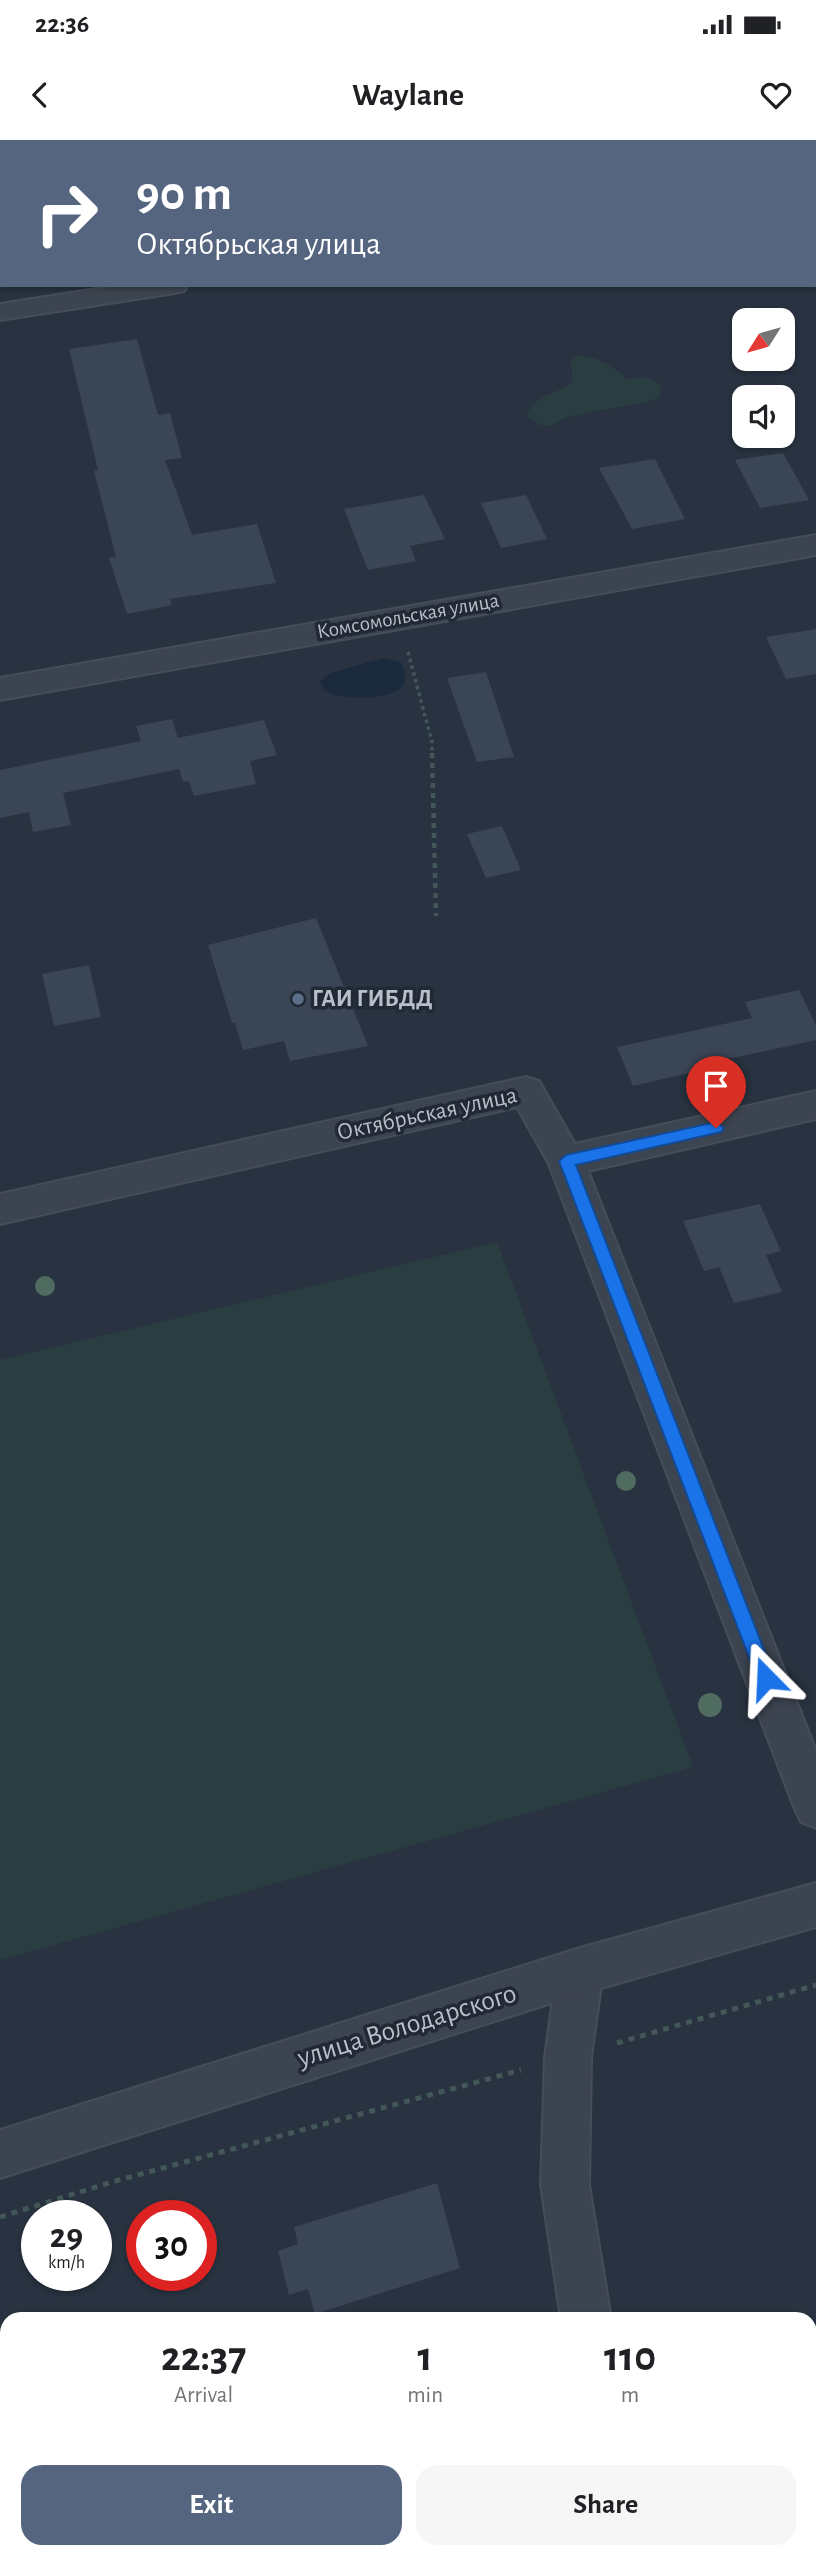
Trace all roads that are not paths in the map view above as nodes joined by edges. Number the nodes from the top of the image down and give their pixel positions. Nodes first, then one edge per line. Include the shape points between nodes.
1 (162, 287) edge
2 (0, 312) edge
3 (816, 545) edge
4 (0, 689) edge
5 (816, 1105) edge
6 (566, 1161) junction
7 (0, 1209) edge
8 (816, 1807) edge
9 (816, 1905) edge
10 (580, 1971) junction
11 (0, 2154) edge
12 (585, 2312) edge

1 - 2 street
3 - 4 street, Комсомольская улица
5 - 6 street
6 - 7 street, Октябрьская улица via 526,1091
6 - 8 street
9 - 10 street, улица Володарского
10 - 11 street, улица Володарского
10 - 12 street via 568,2057 565,2185

